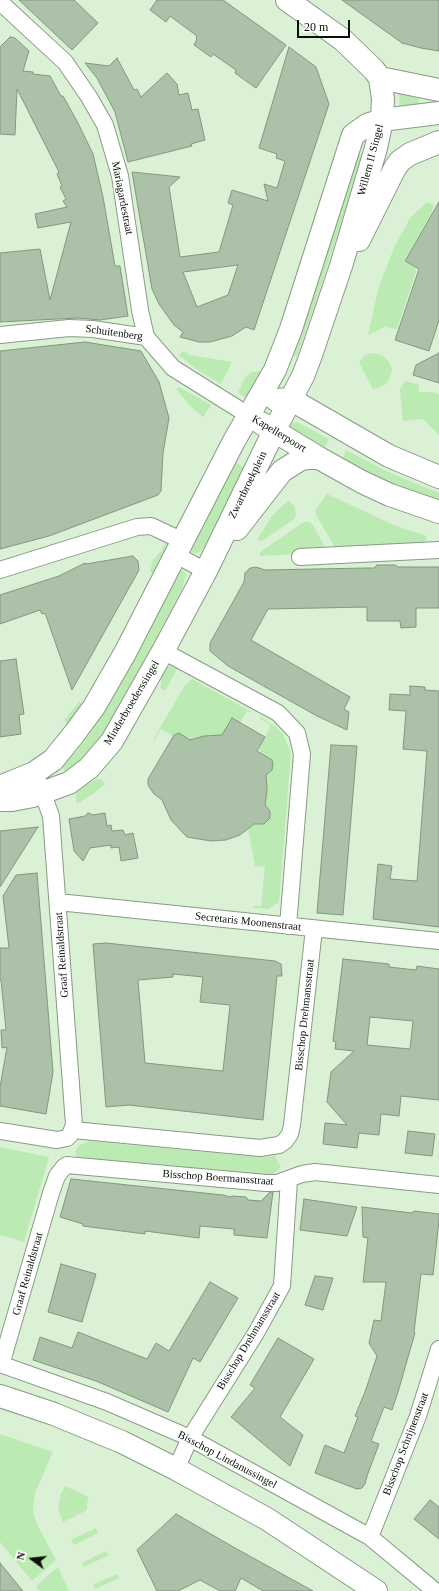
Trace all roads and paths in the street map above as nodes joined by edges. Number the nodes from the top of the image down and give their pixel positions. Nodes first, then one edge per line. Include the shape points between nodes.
1 (286, 0) edge
2 (0, 2) edge
3 (380, 78) junction
4 (439, 90) edge
5 (439, 113) edge
6 (382, 120) junction
7 (439, 142) edge
8 (341, 266) junction
9 (0, 335) edge
10 (146, 337) junction
11 (290, 399) junction
12 (248, 416) junction
13 (274, 431) junction
14 (319, 458) junction
15 (439, 477) edge
16 (439, 512) edge
17 (180, 548) junction
18 (439, 550) edge
19 (300, 557) dead end
20 (0, 570) edge
21 (206, 570) junction
22 (163, 651) junction
23 (34, 773) junction
24 (0, 787) edge
25 (43, 793) junction
26 (0, 800) edge
27 (58, 902) junction
28 (288, 926) junction
29 (314, 929) junction
30 (439, 940) edge
31 (0, 1131) edge
32 (70, 1134) junction
33 (67, 1166) joint
34 (289, 1180) junction
35 (439, 1185) edge
36 (439, 1348) edge
37 (0, 1364) edge
38 (0, 1396) edge
39 (432, 1396) edge
40 (190, 1438) junction
41 (176, 1469) junction
42 (370, 1537) junction
43 (376, 1591) edge
44 (435, 1591) edge

1 - 3 main road via 343,40
2 - 10 street, Mariagardestraat via 65,62 105,125 120,176
3 - 4 main road
3 - 6 main road, Willem II Singel via 383,98
5 - 6 main road
6 - 8 main road, Willem II Singel
6 - 12 main road via 367,125 353,135 288,336 275,370
7 - 8 main road, Willem II Singel via 400,161 389,178 363,234
8 - 11 main road, Willem II Singel via 312,355
9 - 10 street, Schuitenberg via 69,328
10 - 12 street, Schuitenberg via 172,368
11 - 12 main road, Kapellerpoort via 269,402
11 - 13 main road, Zwartbroekplein
11 - 15 main road via 389,456
12 - 13 main road, Kapellerpoort
12 - 17 main road
13 - 14 main road, Kapellerpoort
13 - 21 main road, Zwartbroekplein
14 - 16 main road, Kapellerpoort via 390,495
14 - 21 main road via 301,459 282,471
17 - 20 street via 151,526 137,527
17 - 21 street
17 - 23 main road via 94,707 53,760
18 - 19 street
21 - 22 main road, Minderbroederssingel
22 - 25 main road, Minderbroederssingel via 112,741 92,764 69,784
22 - 28 street via 278,713 297,733 302,754
23 - 24 main road
23 - 25 street, Graaf Reinaldstraat
25 - 26 main road, Minderbroederssingel
25 - 27 street, Graaf Reinaldstraat via 51,816
27 - 28 street, Secretaris Moonenstraat
27 - 32 street, Graaf Reinaldstraat via 74,1117
28 - 29 street, Secretaris Moonenstraat
29 - 30 street, Secretaris Moonenstraat
29 - 32 street, Bisschop Drehmansstraat via 292,1125 285,1141 279,1145 260,1148
31 - 32 street via 47,1140 57,1140
33 - 34 street, Bisschop Boermansstraat via 266,1183
33 - 37 street, Graaf Reinaldstraat via 59,1172 53,1187
34 - 35 street, Bisschop Boermansstraat via 315,1172
34 - 40 street, Bisschop Drehmansstraat via 282,1286 256,1333
36 - 39 street, Bisschop Schrijnenstraat
37 - 40 street, Bisschop Lindanussingel via 107,1402
38 - 41 main road via 54,1414 122,1442
39 - 42 street, Bisschop Schrijnenstraat
40 - 41 street, Bisschop Drehmansstraat
40 - 42 street, Bisschop Lindanussingel
41 - 43 main road via 267,1519
42 - 44 street, Bisschop Lindanussingel

